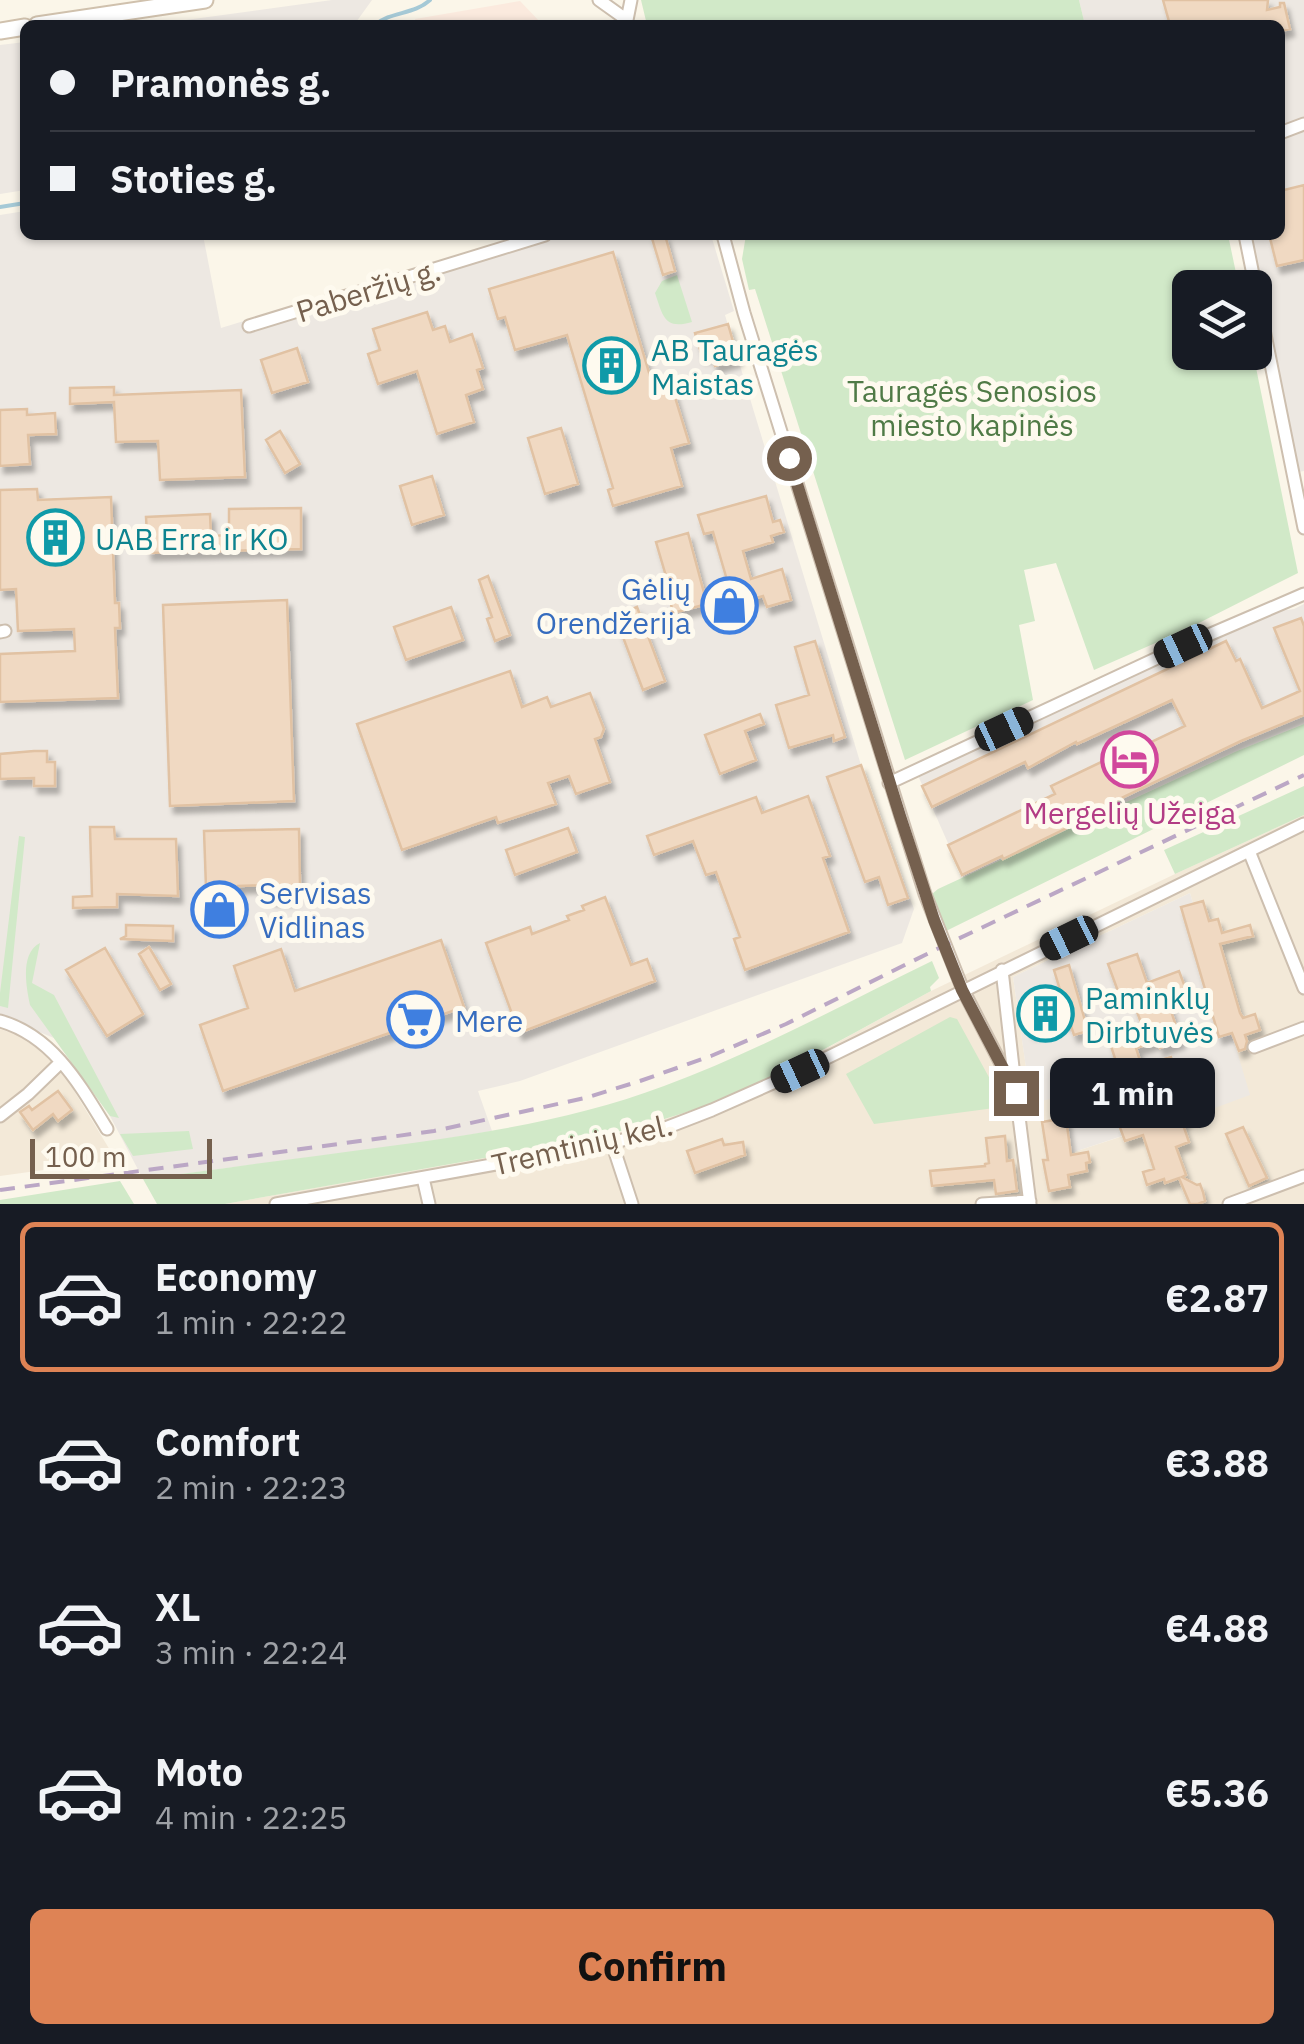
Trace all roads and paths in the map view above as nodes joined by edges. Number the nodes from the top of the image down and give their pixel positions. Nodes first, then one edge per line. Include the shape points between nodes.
1 (204, 0) edge
2 (600, 0) edge
3 (70, 20) edge
4 (625, 20) edge
5 (529, 240) edge
6 (723, 240) edge
7 (1246, 240) edge
8 (249, 326) dead end
9 (1304, 528) edge
10 (1304, 594) edge
11 (889, 783) junction
12 (1304, 824) edge
13 (1249, 851) junction
14 (1002, 970) junction
15 (1304, 988) edge
16 (962, 990) junction
17 (0, 1021) edge
18 (1010, 1024) junction
19 (1304, 1028) edge
20 (984, 1032) junction
21 (1254, 1048) dead end
22 (62, 1062) junction
23 (1016, 1093) junction
24 (0, 1116) edge
25 (107, 1129) dead end
26 (612, 1143) junction
27 (1304, 1176) edge
28 (423, 1178) junction
29 (1030, 1202) edge
30 (276, 1204) edge
31 (429, 1204) edge
32 (632, 1204) edge
33 (982, 1204) edge
34 (1229, 1204) edge

1 - 3 main road
2 - 4 street
5 - 8 street, Paberžių g.
6 - 11 street
7 - 9 street
10 - 11 street
11 - 16 street
12 - 13 street, Tremtinių kel.
13 - 14 street, Tremtinių kel.
13 - 15 street
14 - 16 street, Tremtinių kel.
14 - 18 street
16 - 20 street
16 - 26 street, Tremtinių kel. via 734,1101
17 - 22 street via 30,1034
18 - 20 street
18 - 23 street
19 - 21 street
20 - 23 street
22 - 24 street
22 - 25 street
23 - 29 street
26 - 28 street, Tremtinių kel.
26 - 32 street
27 - 34 street
28 - 30 street, Tremtinių kel.
28 - 31 street
29 - 33 street

